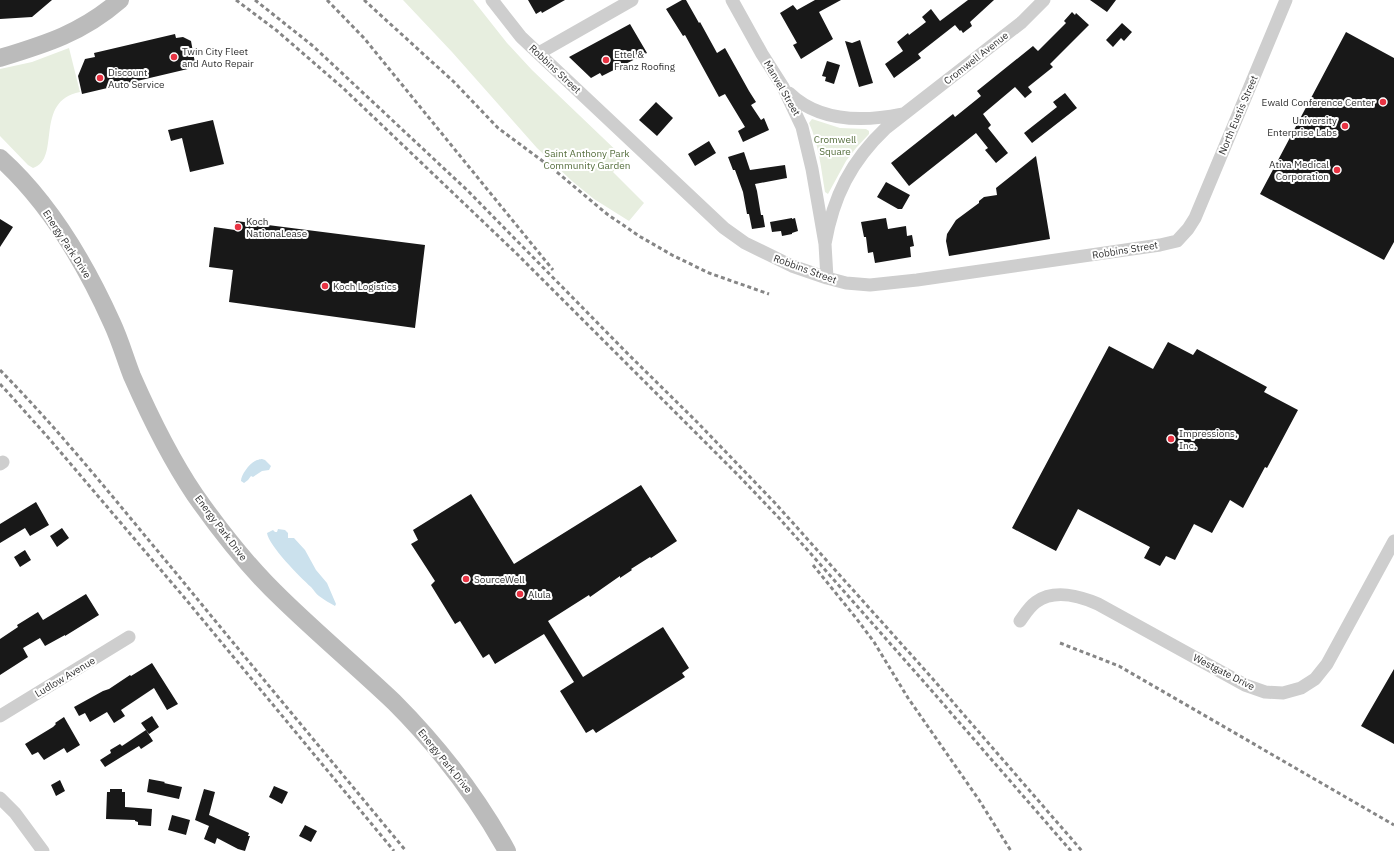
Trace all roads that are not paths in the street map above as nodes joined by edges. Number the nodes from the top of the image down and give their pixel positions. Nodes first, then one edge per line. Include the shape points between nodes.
1 (120, 0) edge
2 (492, 0) edge
3 (632, 0) edge
4 (732, 0) edge
5 (1044, 0) edge
6 (1286, 0) edge
7 (538, 54) junction
8 (0, 58) edge
9 (783, 87) junction
10 (906, 114) junction
11 (0, 158) edge
12 (1188, 229) joint
13 (825, 244) junction
14 (827, 278) junction
15 (1394, 541) edge
16 (1020, 621) dead end
17 (129, 637) dead end
18 (0, 716) edge
19 (0, 798) edge
20 (42, 851) edge
21 (507, 851) edge

1 - 8 street via 88,24 64,36
2 - 7 street, Robbins Street
3 - 7 street
4 - 9 street, Manvel Street
5 - 10 street, Cromwell Avenue via 1022,22
6 - 12 street, North Eustis Street via 1195,218
7 - 14 street, Robbins Street via 724,228 767,255
9 - 10 street, Cromwell Avenue via 795,99 810,108 844,118 862,120
9 - 13 street, Manvel Street via 802,127 808,148
10 - 13 street, Cromwell Avenue via 886,128 870,144 853,167 832,210
11 - 21 street, Energy Park Drive via 36,196 73,249 113,325 155,425 195,495 253,570 395,703 426,736 477,802
12 - 14 street, Robbins Street via 1177,241 1160,245 917,280 870,285
13 - 14 street, Manvel Street
15 - 16 street, Westgate Drive via 1327,664 1315,679 1301,688 1283,693 1265,692 1245,685 1106,607 1085,598 1071,595 1046,597 1030,607
17 - 18 street, Ludlow Avenue
19 - 20 street via 15,813

